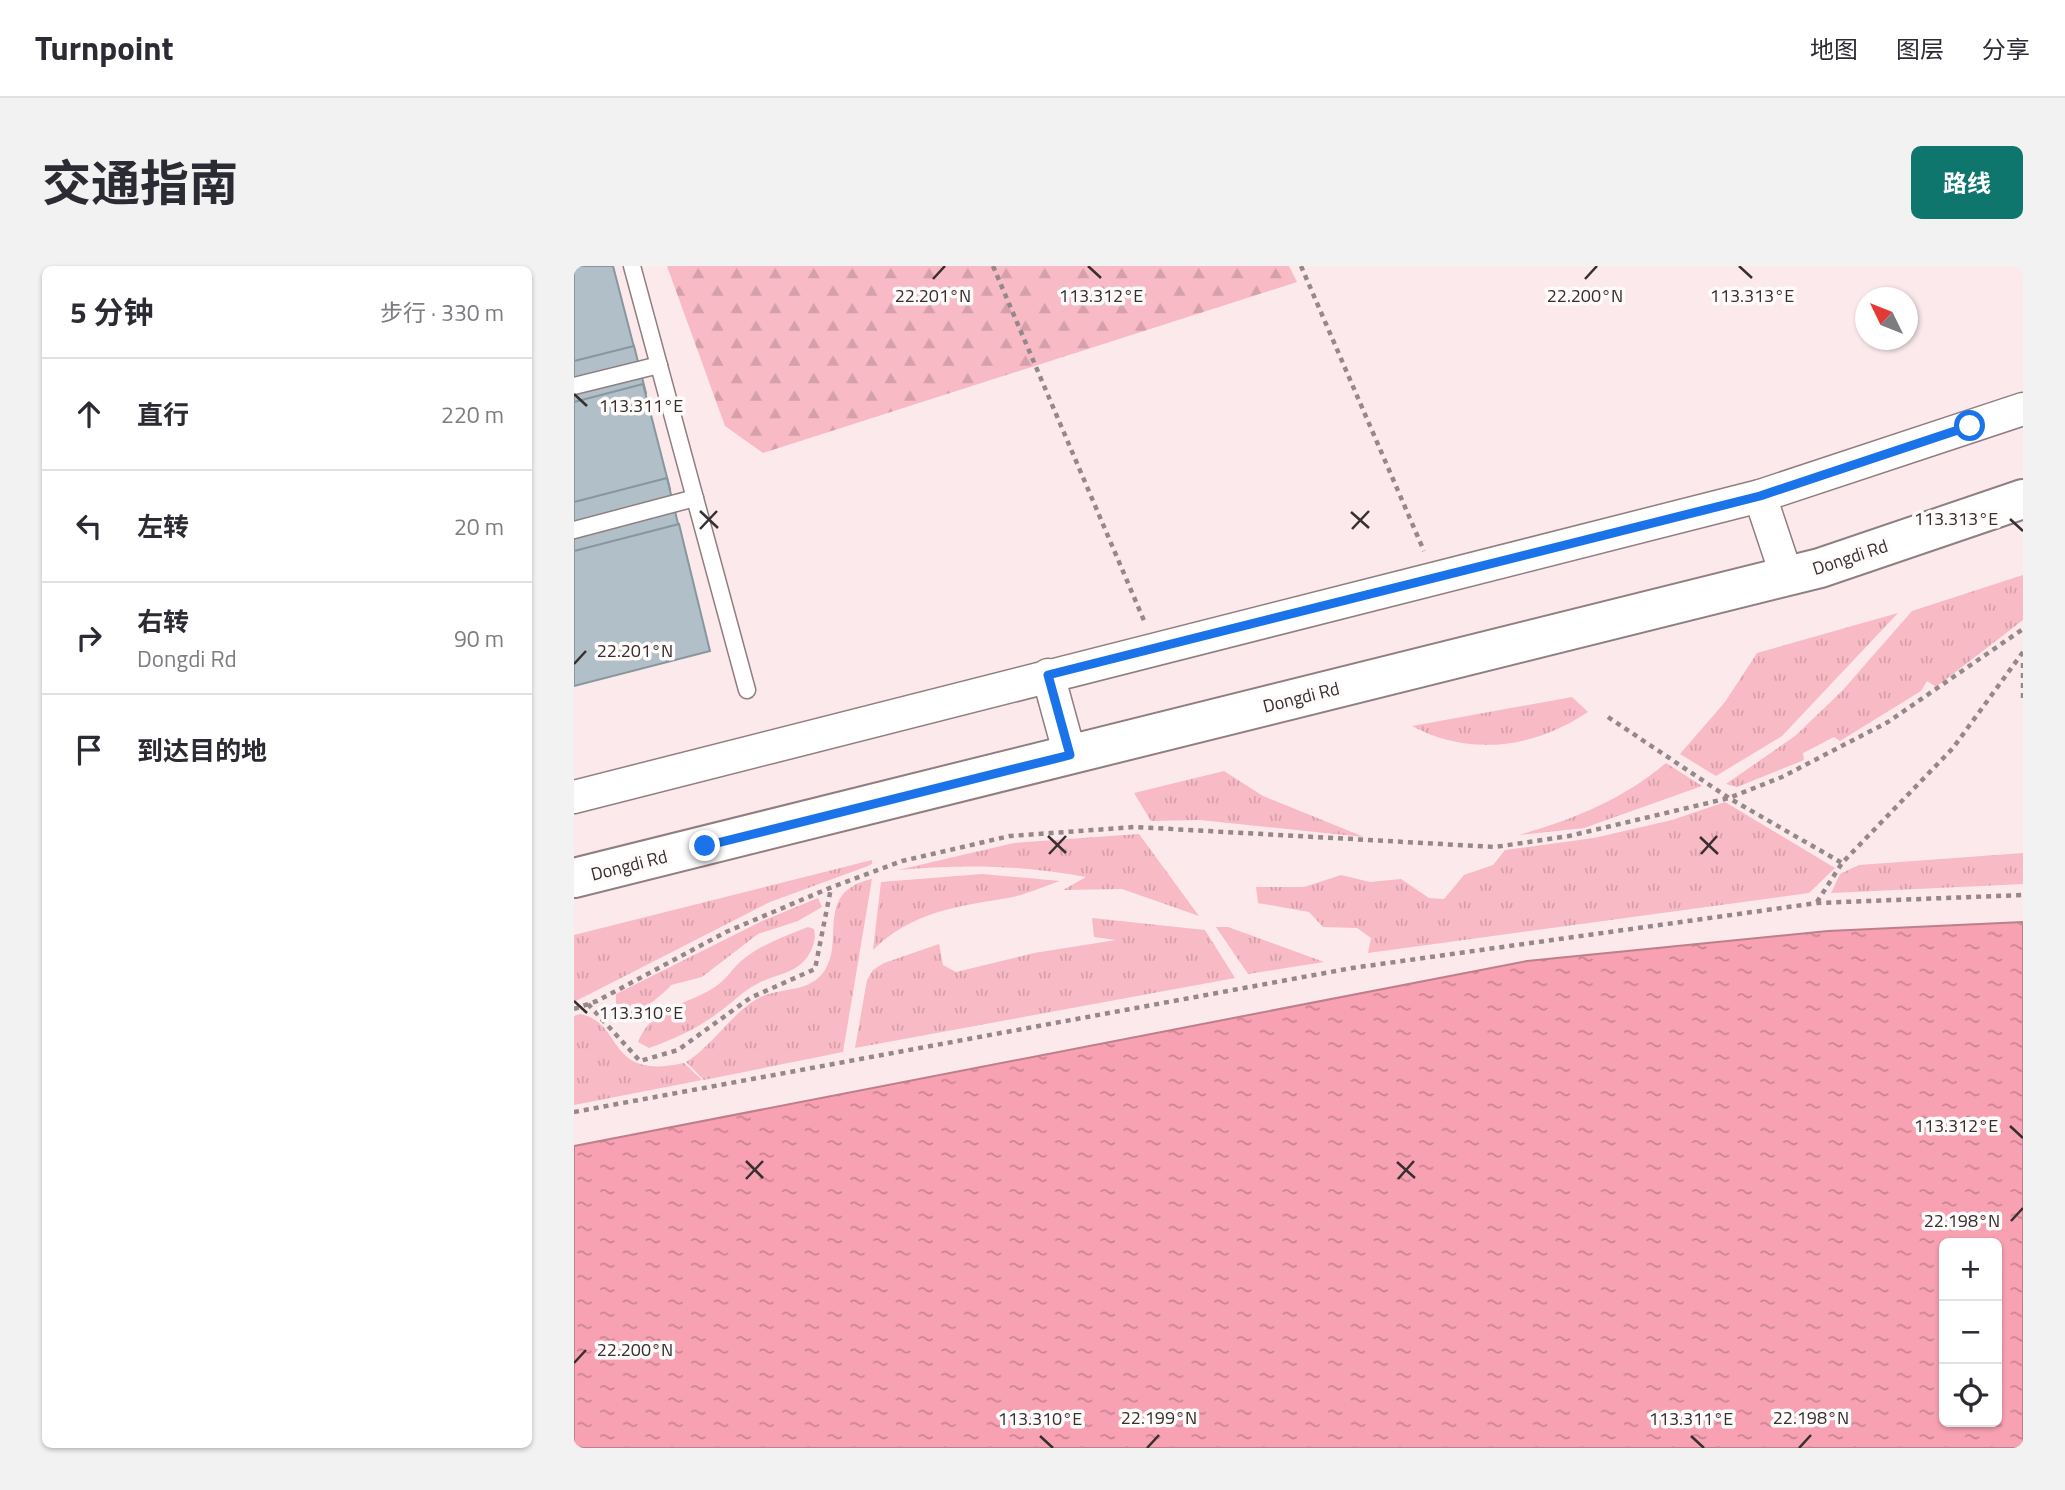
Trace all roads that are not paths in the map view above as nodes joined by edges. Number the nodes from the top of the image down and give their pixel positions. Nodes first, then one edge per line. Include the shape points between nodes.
1 (632, 266) edge
2 (659, 365) junction
3 (574, 386) edge
4 (2023, 409) edge
5 (1760, 496) junction
6 (695, 498) junction
7 (2023, 499) edge
8 (574, 530) edge
9 (1787, 577) junction
10 (1048, 675) junction
11 (747, 690) dead end
12 (1070, 755) junction
13 (574, 797) edge
14 (574, 878) edge

1 - 2 lane
2 - 3 lane
2 - 6 lane
4 - 5 street
5 - 9 street
5 - 10 street
6 - 8 lane
6 - 11 lane
7 - 9 main road, Dongdi Rd
9 - 12 main road, Dongdi Rd
10 - 12 street
10 - 13 street
12 - 14 main road, Dongdi Rd

